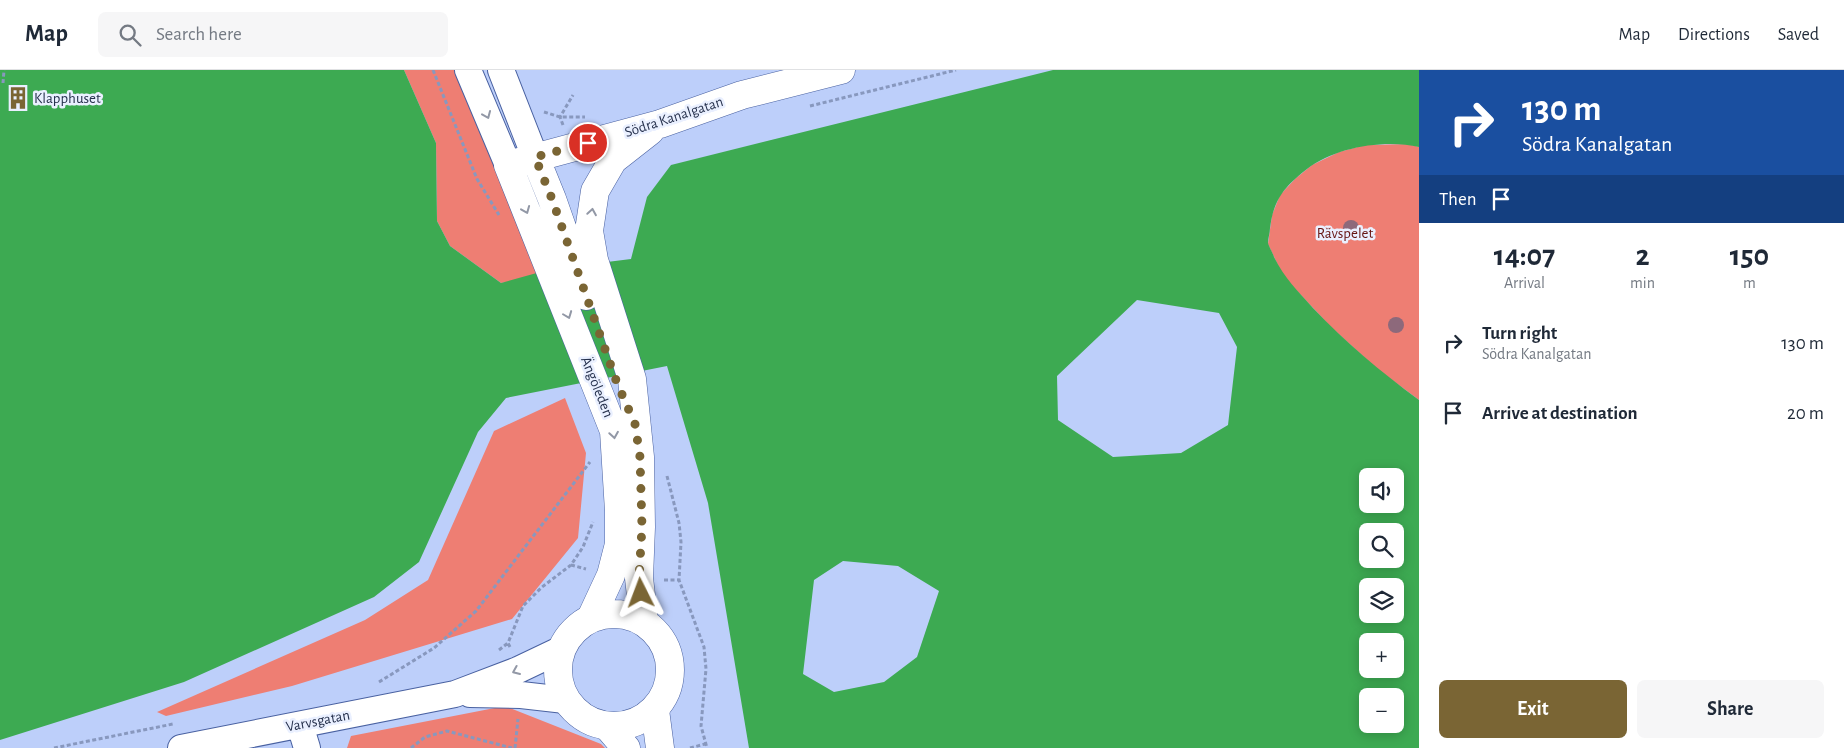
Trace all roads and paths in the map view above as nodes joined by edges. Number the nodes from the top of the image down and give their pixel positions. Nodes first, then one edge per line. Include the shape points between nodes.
1 (4, 70) edge
2 (433, 70) edge
3 (468, 70) edge
4 (501, 70) edge
5 (841, 70) edge
6 (956, 70) edge
7 (3, 83) dead end
8 (573, 95) dead end
9 (803, 108) dead end
10 (543, 112) dead end
11 (560, 117) junction
12 (586, 117) dead end
13 (660, 124) junction
14 (535, 157) junction
15 (508, 165) junction
16 (500, 217) dead end
17 (573, 264) junction
18 (615, 384) junction
19 (595, 456) dead end
20 (665, 468) dead end
21 (595, 516) dead end
22 (591, 618) junction
23 (644, 622) junction
24 (560, 650) junction
25 (379, 682) dead end
26 (519, 682) junction
27 (565, 700) junction
28 (655, 710) junction
29 (608, 727) junction
30 (303, 736) edge
31 (706, 746) edge
32 (181, 748) edge
33 (411, 748) edge
34 (514, 748) edge
35 (626, 748) edge
36 (660, 748) edge
37 (690, 748) edge

1 - 7 path
2 - 16 path via 477,179
3 -> 15 street
4 - 14 street
5 - 13 street, Södra Kanalgatan via 742,95
6 - 9 path
8 - 11 path
10 - 11 path
11 - 12 path
13 - 14 street, Södra Kanalgatan
17 -> 13 street, Ängöleden via 589,231 595,191 613,160
14 - 15 street, Södra Kanalgatan
14 - 17 street, Ängöleden
15 -> 17 street, Ängöleden
17 - 18 street, Ängöleden
17 - 18 street, Ängöleden
18 -> 22 street, Ängöleden via 619,544 611,575
18 - 23 street, Ängöleden via 635,424 640,457 642,527 639,578
19 - 25 path via 476,611 434,648
20 - 31 path via 679,522 679,580 704,647 706,669 701,726
21 - 26 path via 583,547 571,565 523,606 508,643
22 - 23 street, Ängöleden via 618,614
22 - 24 street, Ängöleden via 574,630
23 - 28 street, Ängöleden via 662,640 670,663 668,688
24 - 26 street, Varvsgatan
24 - 27 street, Ängöleden via 557,676
26 - 27 street, Varvsgatan
26 - 30 street, Varvsgatan via 454,694
26 - 34 path
27 - 29 street, Ängöleden via 587,721
28 - 29 street, Ängöleden via 634,723
28 - 36 street
29 - 35 street
30 - 32 street, Varvsgatan
31 - 37 path
33 - 34 path via 425,737 447,731

